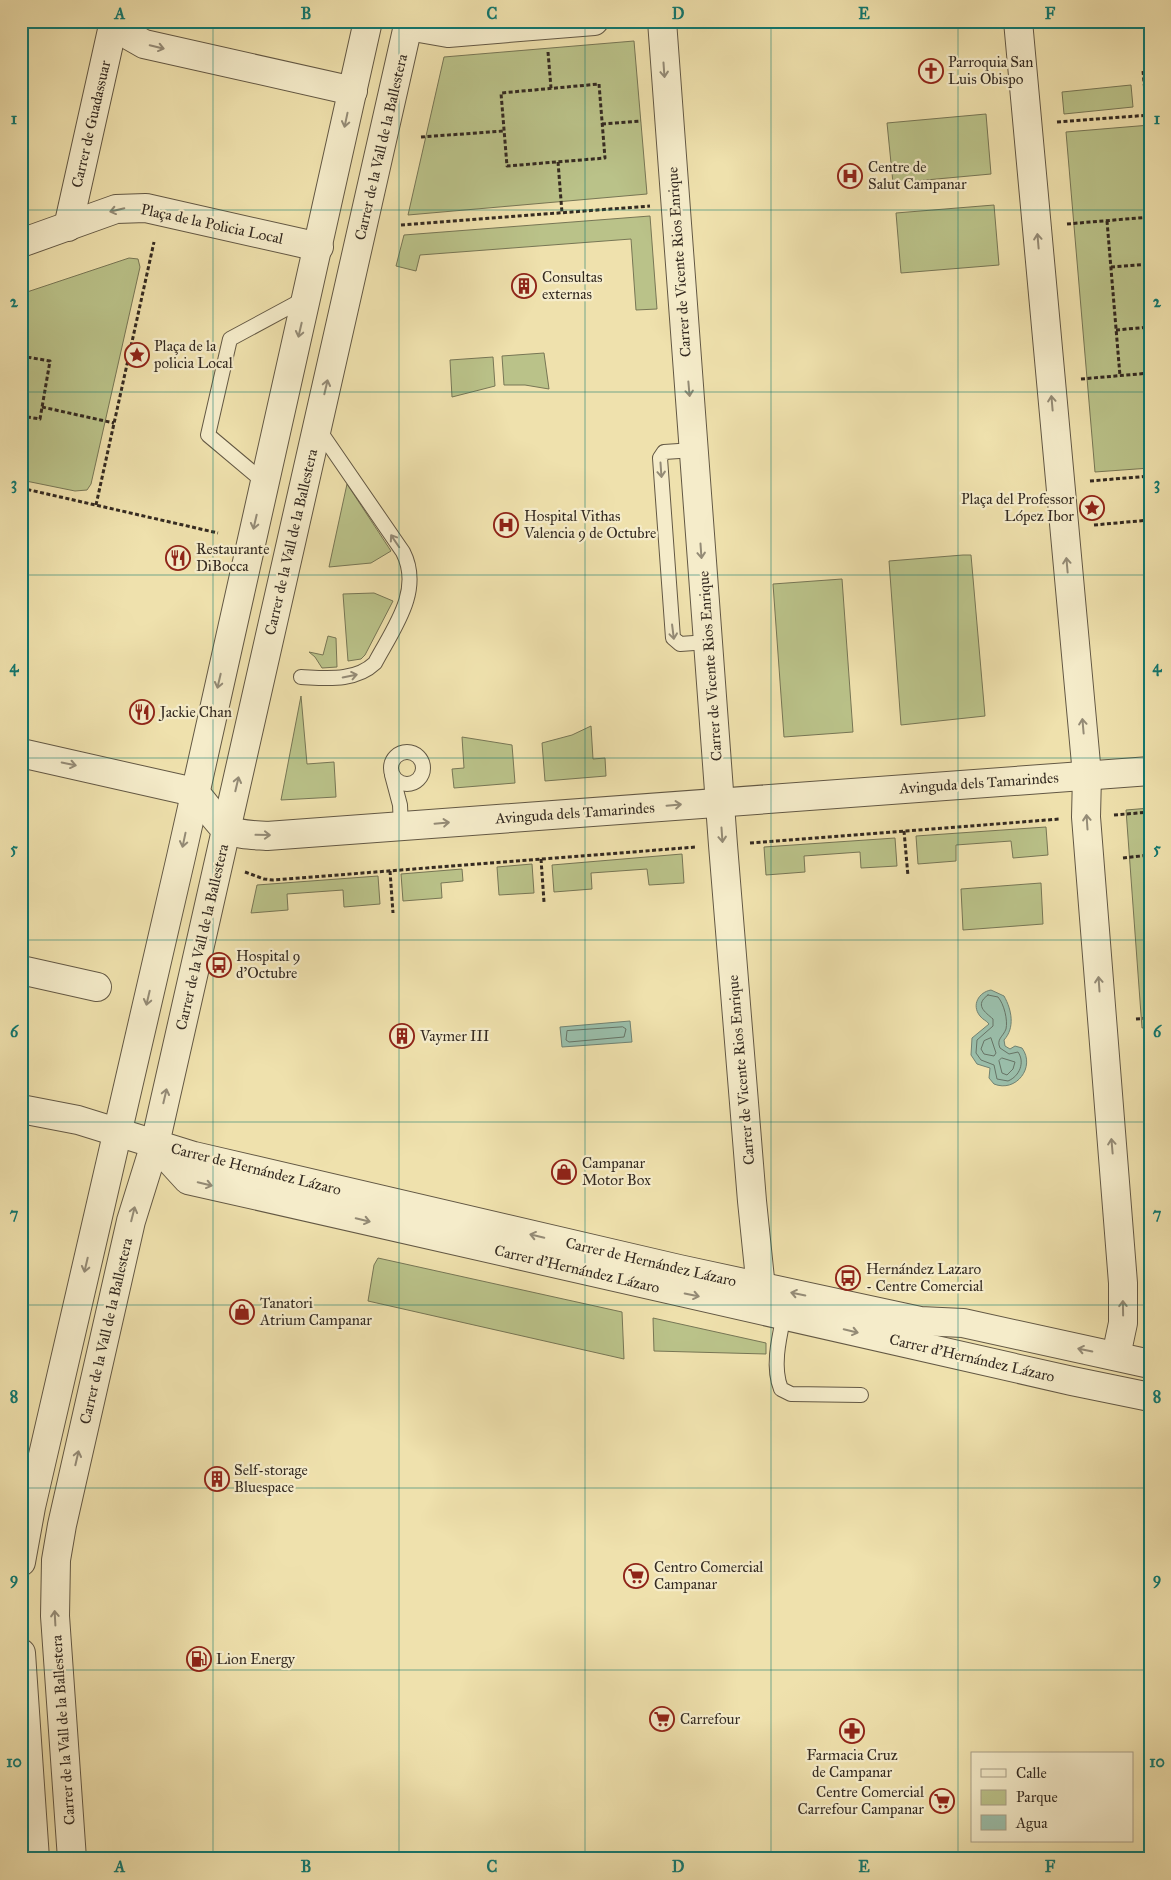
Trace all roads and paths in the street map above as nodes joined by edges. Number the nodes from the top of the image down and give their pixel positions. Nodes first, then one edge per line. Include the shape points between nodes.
1 (114, 21) edge
2 (119, 21) edge
3 (368, 21) edge
4 (594, 21) edge
5 (662, 21) edge
6 (1018, 21) edge
7 (409, 23) edge
8 (547, 43) dead end
9 (1143, 71) dead end
10 (551, 88) junction
11 (353, 91) junction
12 (1148, 115) edge
13 (646, 121) dead end
14 (1057, 122) dead end
15 (602, 124) junction
16 (504, 131) junction
17 (421, 136) dead end
18 (1150, 144) edge
19 (558, 162) junction
20 (654, 206) dead end
21 (562, 213) junction
22 (1150, 218) edge
23 (1107, 221) junction
24 (1067, 224) dead end
25 (401, 225) dead end
26 (68, 226) junction
27 (154, 242) dead end
28 (21, 243) edge
29 (319, 247) junction
30 (1150, 264) edge
31 (1111, 267) junction
32 (307, 298) junction
33 (1150, 327) edge
34 (1116, 330) junction
35 (21, 356) edge
36 (1150, 373) edge
37 (1120, 376) junction
38 (1081, 378) dead end
39 (42, 407) junction
40 (21, 416) edge
41 (114, 423) junction
42 (317, 426) junction
43 (1150, 476) edge
44 (1090, 481) dead end
45 (264, 482) junction
46 (21, 488) edge
47 (96, 505) junction
48 (1150, 520) edge
49 (1094, 525) dead end
50 (218, 533) dead end
51 (301, 677) dead end
52 (21, 753) edge
53 (1150, 771) edge
54 (392, 775) junction
55 (1087, 775) junction
56 (419, 779) junction
57 (194, 792) junction
58 (720, 801) junction
59 (1150, 812) edge
60 (1111, 815) dead end
61 (400, 816) junction
62 (1062, 819) dead end
63 (227, 829) junction
64 (904, 831) junction
65 (742, 844) dead end
66 (704, 847) dead end
67 (1150, 856) edge
68 (1123, 858) dead end
69 (542, 859) junction
70 (239, 870) dead end
71 (390, 871) junction
72 (908, 876) dead end
73 (544, 902) dead end
74 (393, 913) dead end
75 (21, 970) edge
76 (97, 987) dead end
77 (1150, 1018) edge
78 (1136, 1019) dead end
79 (21, 1109) edge
80 (117, 1132) junction
81 (155, 1144) junction
82 (769, 1304) junction
83 (1116, 1356) junction
84 (1150, 1364) edge
85 (1072, 1381) junction
86 (861, 1395) dead end
87 (1150, 1397) edge
88 (21, 1562) edge
89 (21, 1653) edge
90 (36, 1859) edge
91 (72, 1859) edge

1 - 26 street, Carrer de Guadassuar
2 -> 11 street via 130,36 144,44
3 - 11 street
4 - 7 street via 448,33
5 -> 58 street, Carrer de Vicente Rios Enrique
55 -> 6 street
42 -> 7 street, Carrer de la Vall de la Ballestera
8 - 10 path
9 - 12 path
10 - 15 path via 599,84
10 - 16 path via 501,93
11 -> 29 street
12 - 14 path
12 - 18 path
13 - 15 path
15 - 19 path via 605,158
16 - 17 path
16 - 19 path via 507,166
19 - 21 path
20 - 21 path
21 - 25 path
22 - 23 path
23 - 24 path
23 - 31 path
26 - 28 street, Plaça de la Policia Local
29 -> 26 street, Plaça de la Policia Local via 146,208 116,210
27 - 41 path
29 - 32 street
30 - 31 path
31 - 34 path
32 -> 45 street
32 - 45 lane via 230,339 208,435
33 - 34 path
34 - 37 path
35 - 39 path via 50,361
36 - 37 path
37 - 38 path
39 - 40 path via 40,419
39 - 41 path
41 - 47 path
51 -> 42 lane via 348,677 368,670 375,663 403,608 411,576 403,552
63 -> 42 street, Carrer de la Vall de la Ballestera
43 - 44 path
45 -> 57 street
46 - 47 path
47 - 50 path
48 - 49 path
52 -> 57 street
53 - 55 street, Avinguda dels Tamarindes
54 - 56 lane via 404,784
54 - 56 lane via 393,759 401,752 412,752 423,764
54 - 61 lane
55 - 58 street, Avinguda dels Tamarindes
83 -> 55 street via 1123,1323 1123,1283 1086,817
56 - 61 lane
57 - 63 street
57 -> 80 street
61 -> 58 street, Avinguda dels Tamarindes
58 -> 82 street, Carrer de Vicente Rios Enrique
59 - 60 path
63 -> 61 street, Avinguda dels Tamarindes via 266,836
62 - 64 path
81 -> 63 street, Carrer de la Vall de la Ballestera
64 - 65 path
64 - 72 path
66 - 69 path
67 - 68 path
69 - 71 path
69 - 73 path
70 - 71 path via 264,880
71 - 74 path
75 - 76 street
77 - 78 path
79 - 80 street, Carrer d'Hernández Lázaro via 78,1120
80 - 81 street, Carrer d'Hernández Lázaro
80 -> 88 street
81 - 82 street, Carrer d'Hernández Lázaro via 188,1180
91 -> 81 street, Carrer de la Vall de la Ballestera via 55,1616 56,1560 131,1221
83 -> 82 street via 963,1323
82 -> 85 street, Carrer d'Hernández Lázaro
82 - 86 lane via 778,1343 778,1382 781,1389 791,1394
83 - 84 street
83 - 85 street via 1112,1367 1100,1374
85 - 87 street, Carrer d'Hernández Lázaro
89 - 90 street

